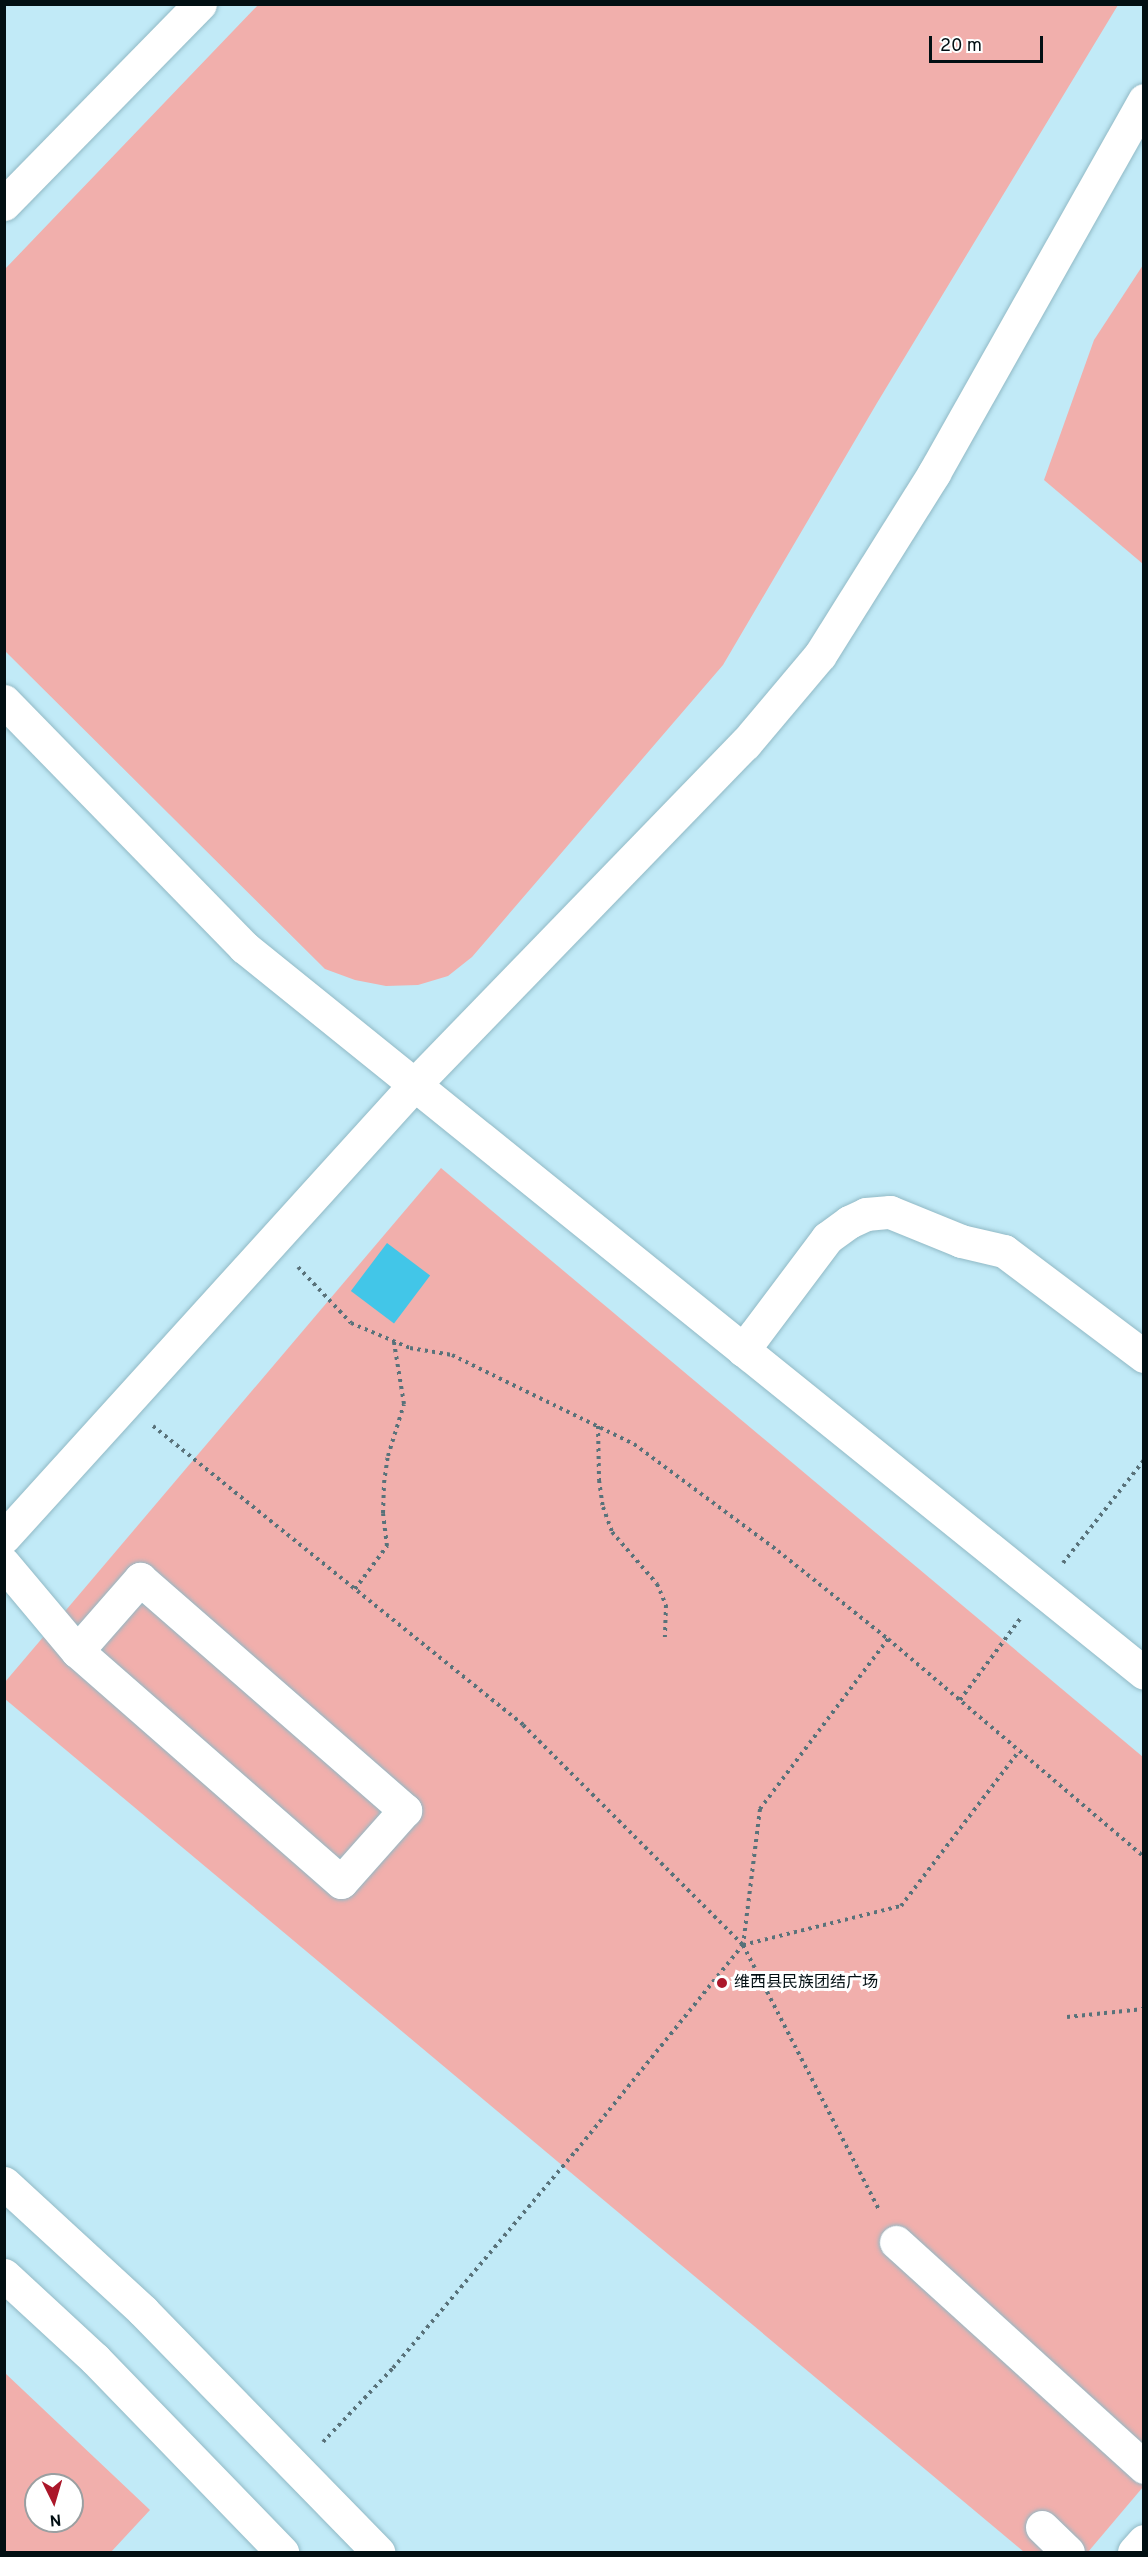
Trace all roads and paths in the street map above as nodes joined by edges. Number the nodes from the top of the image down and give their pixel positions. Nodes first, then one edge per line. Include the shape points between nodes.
1 (200, 4) edge
2 (1143, 100) edge
3 (4, 204) edge
4 (4, 700) edge
5 (414, 1084) junction
6 (269, 1244) junction
7 (394, 1342) junction
8 (743, 1350) junction
9 (1143, 1356) edge
10 (124, 1403) junction
11 (598, 1426) junction
12 (1143, 1460) edge
13 (4, 1537) edge
14 (4, 1564) edge
15 (355, 1589) junction
16 (1042, 1591) junction
17 (665, 1637) dead end
18 (888, 1639) junction
19 (997, 1649) dead end
20 (76, 1650) junction
21 (1143, 1673) edge
22 (960, 1700) junction
23 (1019, 1751) junction
24 (1143, 1857) edge
25 (743, 1945) junction
26 (1143, 2009) edge
27 (1068, 2017) dead end
28 (4, 2183) edge
29 (896, 2242) joint
30 (4, 2274) edge
31 (1143, 2467) edge
32 (297, 2469) junction
33 (1042, 2528) dead end
34 (1143, 2541) edge
35 (282, 2553) edge
36 (378, 2553) edge
37 (1068, 2553) edge
38 (1134, 2553) edge

1 - 3 street
2 - 5 street via 934,474 820,655 745,744
4 - 5 street via 244,947
5 - 6 street
5 - 8 street
6 - 7 path via 307,1274 351,1323
6 - 10 street
7 - 11 path via 452,1355
7 - 15 path via 404,1404 384,1483 387,1546
8 - 9 street via 827,1238 858,1218 890,1212 962,1241 1004,1251
8 - 16 street
10 - 13 street
10 - 15 path
11 - 17 path via 603,1507 612,1532 657,1584 666,1605
11 - 18 path via 634,1444
12 - 16 path
14 - 20 street
15 - 25 path via 524,1725
16 - 21 street
18 - 22 path
18 - 25 path via 760,1809
19 - 22 path
20 - 20 street via 140,1579 405,1810 341,1882
22 - 23 path
23 - 24 path
23 - 25 path via 901,1906
25 - 29 path
25 - 32 path via 393,2368
26 - 27 path
28 - 32 street via 143,2311
29 - 31 street
30 - 35 street via 95,2359
32 - 36 street
33 - 37 street
34 - 38 street

